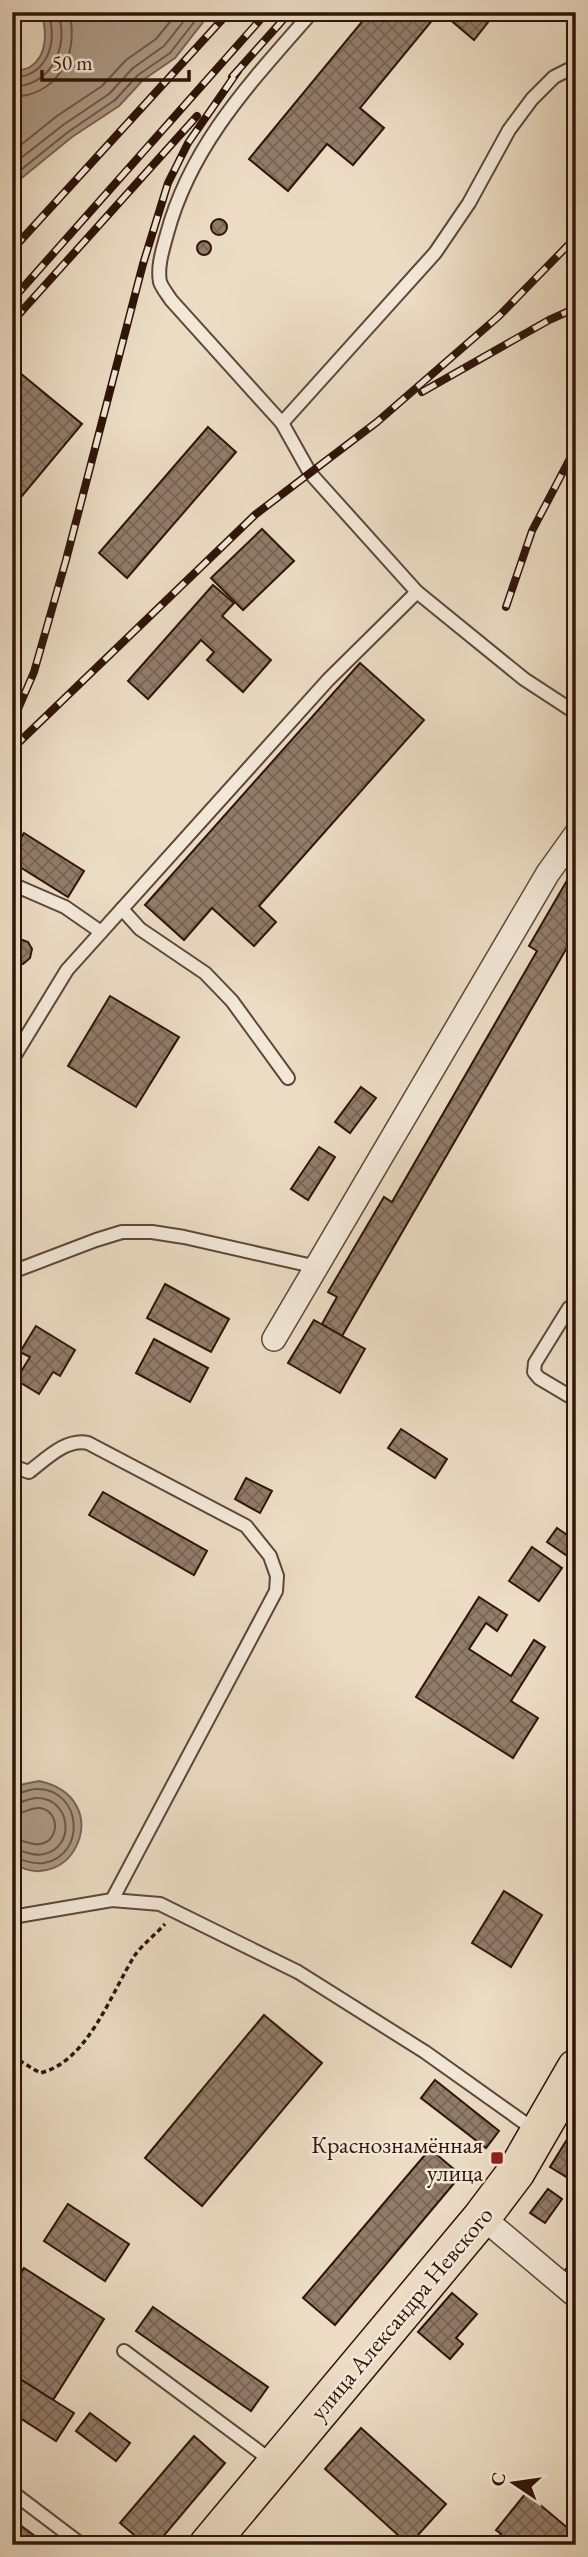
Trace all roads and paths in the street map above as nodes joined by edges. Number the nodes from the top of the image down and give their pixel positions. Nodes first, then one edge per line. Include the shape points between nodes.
1 (312, 12) edge
2 (576, 66) edge
3 (282, 423) junction
4 (417, 592) junction
5 (576, 713) edge
6 (576, 834) edge
7 (12, 884) edge
8 (122, 909) junction
9 (102, 932) junction
10 (12, 1060) edge
11 (288, 1078) dead end
12 (317, 1267) junction
13 (12, 1272) edge
14 (576, 1304) edge
15 (274, 1339) dead end
16 (576, 1399) edge
17 (12, 1466) edge
18 (113, 1900) junction
19 (177, 1913) junction
20 (12, 1917) edge
21 (12, 2056) edge
22 (576, 2068) edge
23 (539, 2133) junction
24 (482, 2217) junction
25 (576, 2296) edge
26 (124, 2351) dead end
27 (275, 2464) junction
28 (12, 2492) edge
29 (82, 2545) edge
30 (208, 2545) edge

1 - 3 lane via 232,104 193,165 175,202 159,263 160,283 171,300
2 - 3 lane via 555,77 532,99 435,253
3 - 4 lane via 310,473
4 - 5 lane via 524,678
4 - 8 lane via 328,680
6 - 12 street via 548,873
7 - 9 lane via 65,907
8 - 9 lane
8 - 11 lane via 140,929 205,973 232,1001
9 - 10 lane via 67,970
12 - 13 lane via 184,1237 122,1232
12 - 15 street
14 - 16 lane via 569,1308 534,1372
17 - 18 lane via 29,1472 68,1444 88,1443 246,1526 270,1556 277,1576 276,1591
18 - 19 lane via 160,1904
18 - 20 lane
19 - 21 path via 137,1952 90,2035 59,2067 40,2073
19 - 23 lane via 298,1972 425,2052
22 - 23 main road, улица Александра Невского
23 - 24 main road, улица Александра Невского
24 - 25 street
24 - 27 main road, улица Александра Невского
26 - 27 lane
27 - 30 main road, улица Александра Невского
28 - 29 lane

